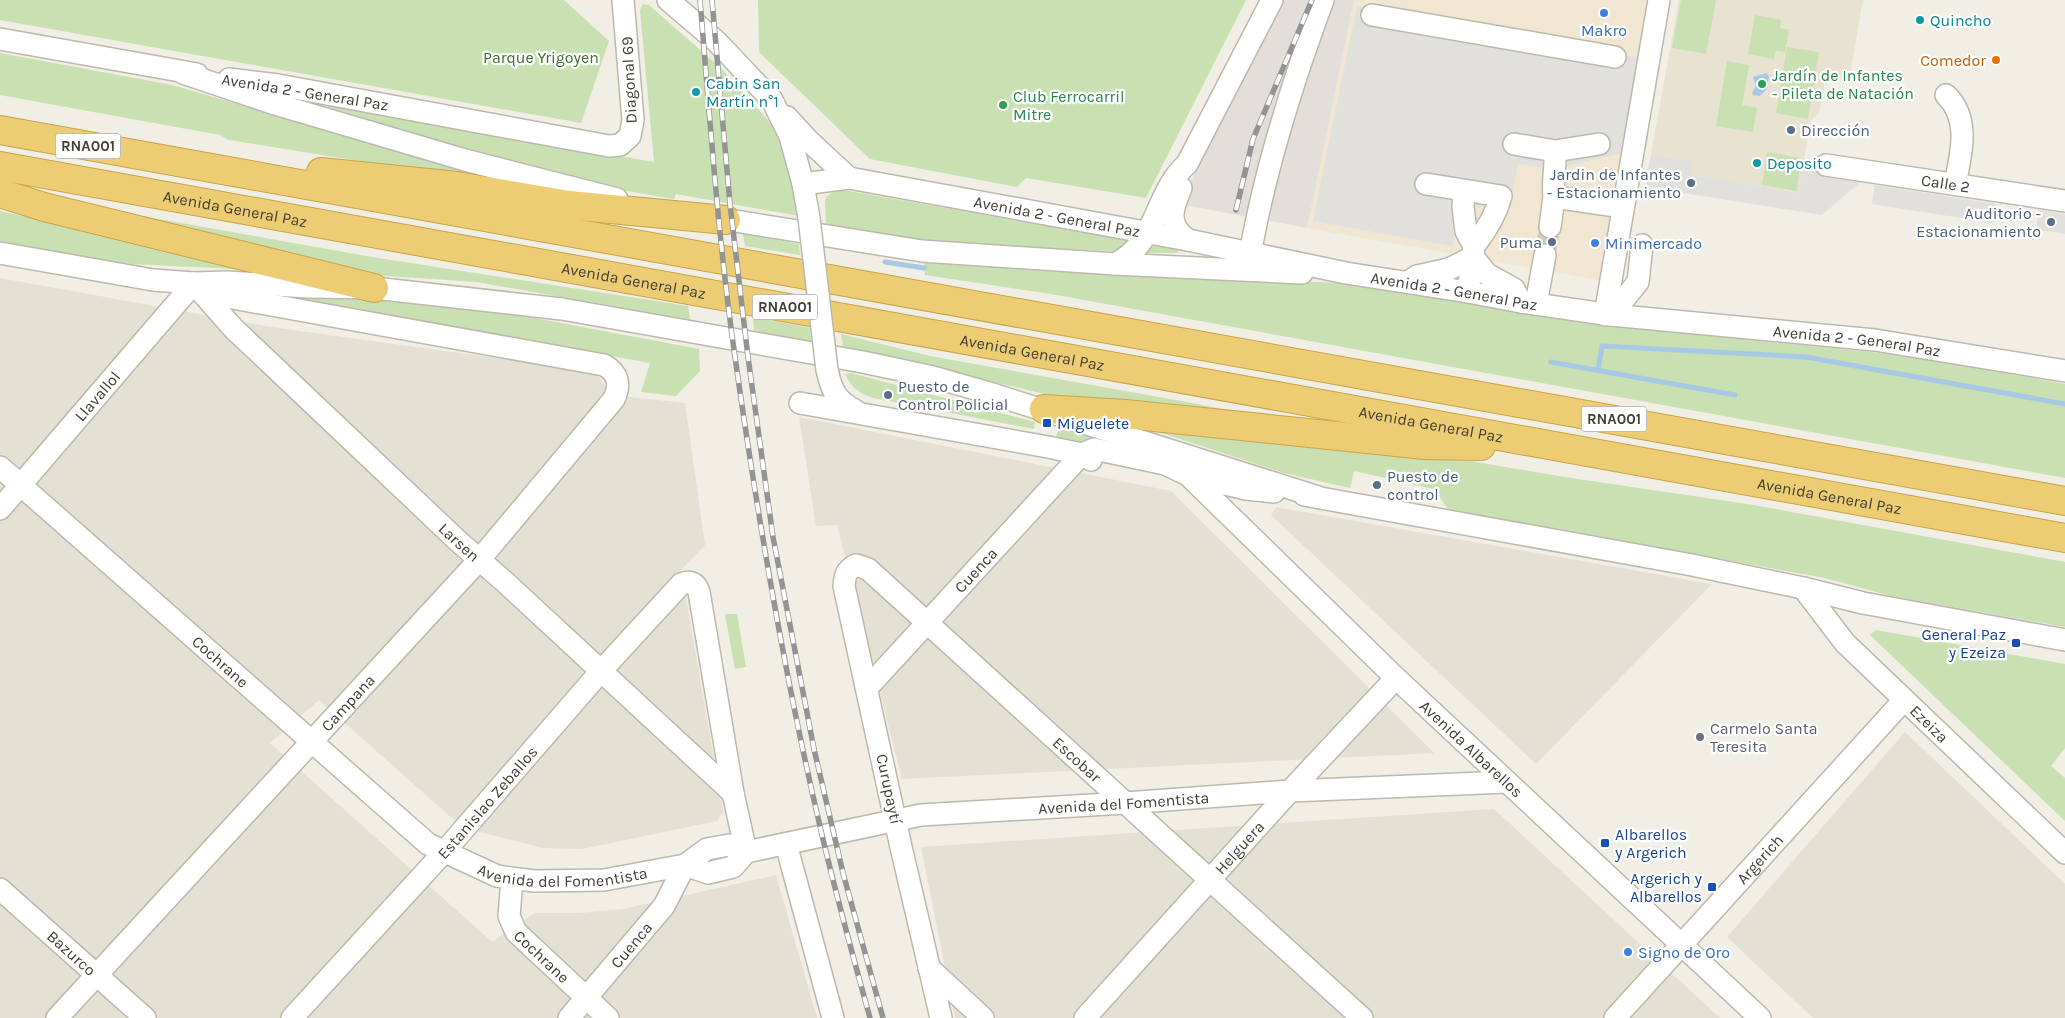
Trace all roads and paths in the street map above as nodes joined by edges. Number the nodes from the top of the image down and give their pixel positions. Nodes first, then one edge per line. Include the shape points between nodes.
1 (623, 0) edge
2 (668, 0) edge
3 (1272, 0) edge
4 (1323, 0) edge
5 (1660, 0) edge
6 (1372, 16) dead end
7 (0, 40) edge
8 (1614, 57) dead end
9 (183, 73) junction
10 (1946, 95) dead end
11 (772, 100) junction
12 (0, 130) edge
13 (1514, 144) dead end
14 (1599, 144) dead end
15 (610, 146) joint
16 (1555, 151) junction
17 (176, 162) junction
18 (1187, 164) junction
19 (1826, 165) dead end
20 (0, 166) edge
21 (849, 178) junction
22 (803, 184) junction
23 (1426, 184) dead end
24 (1955, 184) junction
25 (1464, 191) junction
26 (0, 194) edge
27 (1554, 197) junction
28 (2065, 201) edge
29 (1623, 207) junction
30 (726, 220) junction
31 (1550, 227) tunnel mouth
32 (1147, 233) junction
33 (1188, 240) junction
34 (1642, 245) dead end
35 (1473, 252) junction
36 (0, 253) edge
37 (1545, 255) tunnel mouth
38 (1249, 262) junction
39 (1114, 264) junction
40 (1408, 282) junction
41 (194, 284) junction
42 (374, 288) junction
43 (1468, 292) junction
44 (1529, 303) junction
45 (1608, 315) junction
46 (2065, 371) edge
47 (800, 403) dead end
48 (1044, 409) junction
49 (858, 412) junction
50 (1570, 449) junction
51 (1082, 454) junction
52 (0, 467) edge
53 (1188, 475) junction
54 (21, 486) junction
55 (1318, 497) junction
56 (2065, 501) edge
57 (0, 509) edge
58 (2065, 538) edge
59 (480, 559) junction
60 (856, 565) joint
61 (1803, 588) junction
62 (926, 624) junction
63 (2065, 640) edge
64 (601, 671) junction
65 (1396, 678) junction
66 (868, 687) junction
67 (1904, 700) junction
68 (312, 742) junction
69 (1507, 782) junction
70 (1290, 791) junction
71 (733, 793) junction
72 (1125, 803) junction
73 (895, 819) junction
74 (786, 844) junction
75 (444, 852) junction
76 (746, 852) junction
77 (2065, 853) edge
78 (686, 865) junction
79 (512, 879) junction
80 (1210, 880) junction
81 (0, 888) edge
82 (1681, 945) junction
83 (928, 968) junction
84 (97, 974) junction
85 (586, 998) junction
86 (57, 1018) edge
87 (145, 1018) edge
88 (292, 1018) edge
89 (569, 1018) edge
90 (608, 1018) edge
91 (833, 1018) edge
92 (941, 1018) edge
93 (983, 1018) edge
94 (1085, 1018) edge
95 (1362, 1018) edge
96 (1616, 1018) edge
97 (1760, 1018) edge

1 - 15 street, Diagonal 69 via 632,130 626,141
2 - 11 street via 716,41
3 - 18 street
4 - 38 street via 1297,69 1256,218
5 - 29 street
6 - 8 street
7 - 9 street, Avenida 2 - General Paz
9 - 15 street, Avenida 2 - General Paz via 278,85
9 - 30 street via 275,104 510,172 592,194
10 - 24 street via 1959,114 1962,128
11 - 21 street
11 - 22 street via 790,136
12 - 17 highway, RNA001
13 - 16 street
14 - 16 street
16 - 27 street
17 - 30 highway via 404,179 568,204
17 - 56 highway, RNA001
18 - 32 street via 1177,173
18 - 33 street via 1185,179 1172,212 1176,228
19 - 24 street, Calle 2
20 - 50 highway, Avenida General Paz / RNA001
21 - 22 street, Avenida 2 - General Paz
21 - 32 street, Avenida 2 - General Paz
22 - 49 street, bridge via 831,386 844,404
23 - 25 street
24 - 28 street, Calle 2
25 - 35 street via 1466,231
25 - 35 street via 1501,196 1497,210
26 - 42 highway
27 - 29 street
27 - 31 street
29 - 45 street
30 - 39 street via 922,251
32 - 33 street, Avenida 2 - General Paz
32 - 39 street via 1134,252
33 - 38 street, Avenida 2 - General Paz
34 - 45 street via 1638,282
35 - 40 street via 1450,269 1417,276
35 - 43 street
35 - 44 street via 1487,274 1514,289
36 - 41 street via 153,280
37 - 44 street
38 - 39 street
38 - 40 street, Avenida 2 - General Paz
40 - 43 street, Avenida 2 - General Paz
41 - 42 street via 227,282
41 - 54 street, Llavallol
41 - 59 street, Larsen via 233,328
41 - 59 street, Campana via 227,296 604,365 616,375 618,383 614,399
42 - 48 street via 562,309 783,347 933,377
43 - 44 street, Avenida 2 - General Paz
44 - 45 street, Avenida 2 - General Paz
45 - 46 street, Avenida 2 - General Paz via 1875,340
47 - 49 street
48 - 50 highway via 1125,414 1425,445
48 - 55 street
49 - 51 street
50 - 58 highway, Avenida General Paz / RNA001
51 - 53 street via 1092,461 1162,474
51 - 62 street, Cuenca
52 - 54 street, Cochrane
53 - 55 street via 1246,489
53 - 65 street, Avenida Albarellos
54 - 57 street, Llavallol
54 - 68 street, Cochrane
55 - 61 street
59 - 64 street, Larsen
59 - 68 street, Campana
60 - 62 street, Escobar via 868,569
60 - 66 street, Curupaytí via 845,575 844,586
61 - 63 street via 1863,603
61 - 67 street, Ezeiza via 1845,643
62 - 66 street, Cuenca
62 - 72 street, Escobar
64 - 71 street, Larsen
64 - 71 street, Estanislao Zeballos via 681,584 692,582 697,586
64 - 75 street, Estanislao Zeballos
65 - 69 street, Avenida Albarellos
65 - 70 street, Helguera
66 - 73 street, Curupaytí
67 - 77 street, Ezeiza
67 - 82 street, Argerich
68 - 75 street, Cochrane via 428,844
68 - 84 street, Campana
69 - 70 street, Avenida del Fomentista
69 - 82 street, Avenida Albarellos
70 - 72 street, Avenida del Fomentista
70 - 80 street, Helguera
71 - 76 street
72 - 73 street, Avenida del Fomentista
72 - 80 street, Escobar
73 - 74 street, Avenida del Fomentista
73 - 83 street, Curupaytí
74 - 76 street, Avenida del Fomentista
74 - 91 street
75 - 79 street, Avenida del Fomentista via 497,876
75 - 88 street, Estanislao Zeballos
76 - 78 street, Avenida del Fomentista via 733,867 708,873
78 - 79 street, Avenida del Fomentista via 604,880
78 - 85 street, Cuenca via 664,906
79 - 85 street, Cochrane via 509,916 516,932
80 - 94 street, Helguera
80 - 95 street, Escobar
81 - 84 street, Bazurco
82 - 96 street, Argerich
82 - 97 street, Avenida Albarellos
83 - 92 street, Curupaytí
83 - 93 street
84 - 86 street, Campana
84 - 87 street, Bazurco
85 - 89 street, Cuenca
85 - 90 street, Cochrane

